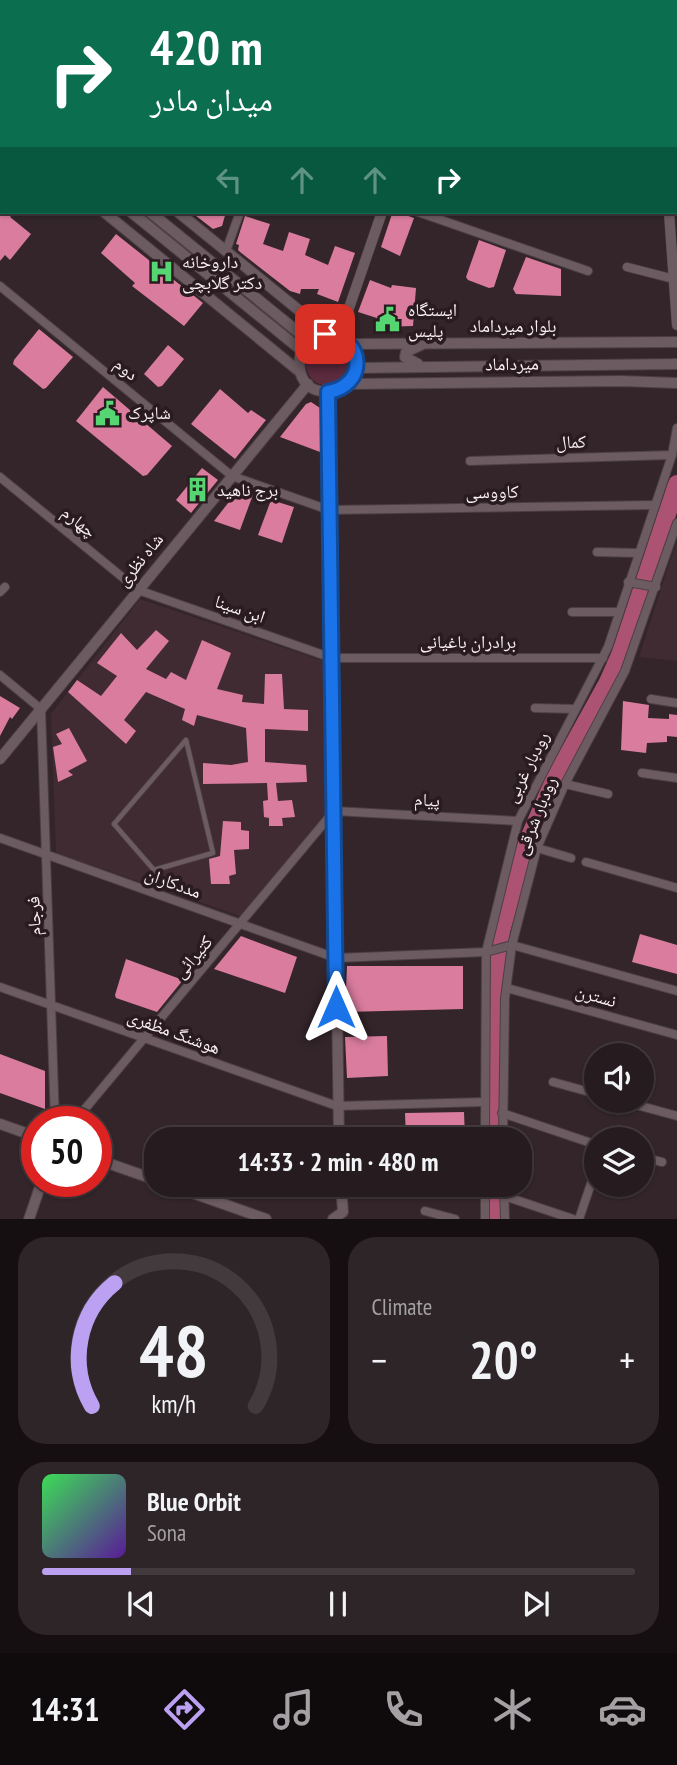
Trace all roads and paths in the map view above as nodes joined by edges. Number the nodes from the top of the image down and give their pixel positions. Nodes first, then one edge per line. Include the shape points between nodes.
1 (106, 214) edge
2 (134, 214) edge
3 (152, 214) edge
4 (180, 214) edge
5 (239, 214) edge
6 (381, 214) edge
7 (424, 214) edge
8 (669, 214) edge
9 (226, 251) junction
10 (627, 267) dead end
11 (588, 271) dead end
12 (674, 279) junction
13 (0, 286) edge
14 (677, 325) edge
15 (339, 338) junction
16 (677, 342) edge
17 (423, 344) junction
18 (304, 345) junction
19 (677, 364) edge
20 (561, 366) junction
21 (427, 367) junction
22 (356, 368) junction
23 (300, 372) junction
24 (621, 381) junction
25 (677, 383) edge
26 (307, 384) junction
27 (348, 384) junction
28 (328, 392) junction
29 (677, 428) edge
30 (672, 455) junction
31 (470, 461) dead end
32 (232, 476) junction
33 (0, 477) edge
34 (654, 505) junction
35 (330, 510) junction
36 (677, 523) edge
37 (597, 552) dead end
38 (638, 552) junction
39 (628, 582) junction
40 (656, 587) junction
41 (138, 590) junction
42 (572, 612) dead end
43 (619, 612) junction
44 (332, 658) junction
45 (603, 658) junction
46 (0, 675) edge
47 (651, 699) dead end
48 (677, 703) edge
49 (536, 708) dead end
50 (41, 709) junction
51 (575, 709) junction
52 (0, 759) edge
53 (642, 773) dead end
54 (677, 778) edge
55 (565, 784) junction
56 (608, 794) dead end
57 (527, 803) junction
58 (334, 811) junction
59 (552, 813) junction
60 (518, 821) junction
61 (0, 838) edge
62 (537, 848) junction
63 (47, 854) junction
64 (571, 858) dead end
65 (586, 862) dead end
66 (154, 870) junction
67 (677, 888) edge
68 (148, 891) junction
69 (241, 924) junction
70 (512, 945) junction
71 (486, 952) junction
72 (336, 958) junction
73 (0, 987) edge
74 (507, 988) junction
75 (677, 991) edge
76 (53, 1005) junction
77 (677, 1035) edge
78 (145, 1038) junction
79 (553, 1082) dead end
80 (584, 1090) edge
81 (485, 1102) junction
82 (55, 1106) edge
83 (88, 1106) edge
84 (337, 1106) junction
85 (654, 1110) edge
86 (502, 1113) junction
87 (677, 1116) edge
88 (0, 1124) edge
89 (338, 1127) edge
90 (485, 1127) edge
91 (503, 1127) edge
92 (21, 1131) edge
93 (584, 1141) edge
94 (654, 1160) edge
95 (662, 1162) dead end
96 (112, 1164) edge
97 (144, 1176) edge
98 (37, 1197) edge
99 (204, 1197) edge
100 (341, 1197) edge
101 (485, 1197) edge
102 (505, 1197) edge
103 (508, 1197) edge
104 (586, 1197) edge
105 (425, 1211) dead end
106 (341, 1217) edge
107 (29, 1219) edge
108 (266, 1219) edge
109 (455, 1219) edge
110 (485, 1219) edge
111 (505, 1219) edge
112 (573, 1219) edge
113 (579, 1219) edge

1 - 23 main road
2 - 18 main road
3 - 18 main road
4 - 9 main road
5 - 9 street
6 - 15 street
7 - 11 street
8 - 12 street
9 - 15 main road
10 - 12 street
12 - 14 street
13 - 32 street, دوم
15 - 17 main road, بلوار میرداماد
15 - 18 main road
15 - 22 main road via 354,352
16 - 17 main road, بلوار میرداماد
17 - 21 main road via 405,357
18 - 23 main road
19 - 20 main road
20 - 21 main road
20 - 24 main road
21 - 22 main road
22 - 27 main road
23 - 26 main road
24 - 25 main road, میرداماد
24 - 27 main road, میرداماد
26 - 28 main road
26 - 32 main road, شاه نظری
27 - 28 main road
28 - 35 main road
29 - 30 street, رودبار غربی
30 - 31 street, کمال
30 - 34 street, رودبار غربی
32 - 35 street
32 - 41 main road, شاه نظری
33 - 41 street, چهارم
34 - 35 street, کاووسی
34 - 38 street, رودبار غربی
35 - 44 main road
36 - 40 street, رودبار شرقی
37 - 38 street
38 - 39 street, رودبار غربی
39 - 40 street
39 - 43 street, رودبار غربی
40 - 55 street, رودبار شرقی via 625,671
41 - 44 street, ابن سینا
41 - 50 main road, شاه نظری
42 - 43 street
43 - 45 street, رودبار غربی
44 - 45 street, برادران باغیانی
44 - 58 main road
45 - 51 street, رودبار غربی
46 - 50 street
47 - 48 street
49 - 51 street
50 - 52 main road, شاه نظری
50 - 63 street, فرجام
51 - 57 street, رودبار غربی
53 - 54 street
55 - 56 street
55 - 59 street, رودبار شرقی
57 - 59 path
57 - 60 street, رودبار غربی
58 - 60 street, پیام
58 - 69 street, کتیرائی
58 - 72 main road
59 - 62 street, رودبار شرقی
60 - 71 street, رودبار غربی
61 - 63 street, مددکاران
62 - 64 street
62 - 70 street, رودبار شرقی
63 - 68 street, مددکاران
63 - 76 street, فرجام
65 - 67 street
66 - 66 lane via 213,853 186,740 114,824
66 - 68 lane
68 - 69 street, مددکاران
69 - 72 street, مددکاران
69 - 78 street, کتیرائی
70 - 71 street
70 - 74 street, رودبار شرقی
70 - 75 street
71 - 72 street
71 - 81 street, رودبار غربی
72 - 84 main road
73 - 76 street, هوشنگ مظفری
74 - 77 street, نسترن
74 - 86 street, رودبار شرقی
76 - 78 street, هوشنگ مظفری
76 - 82 street, فرجام
78 - 83 street, کتیرائی
78 - 84 street, هوشنگ مظفری
79 - 80 street
81 - 84 street
81 - 90 street, رودبار غربی
84 - 89 main road
85 - 87 street
86 - 91 street, رودبار شرقی
86 - 93 street
88 - 92 main road
94 - 95 street
96 - 97 main road
98 - 107 main road
99 - 108 main road
100 - 106 main road
101 - 110 street
102 - 111 street
103 - 112 street
104 - 113 street
105 - 109 street

